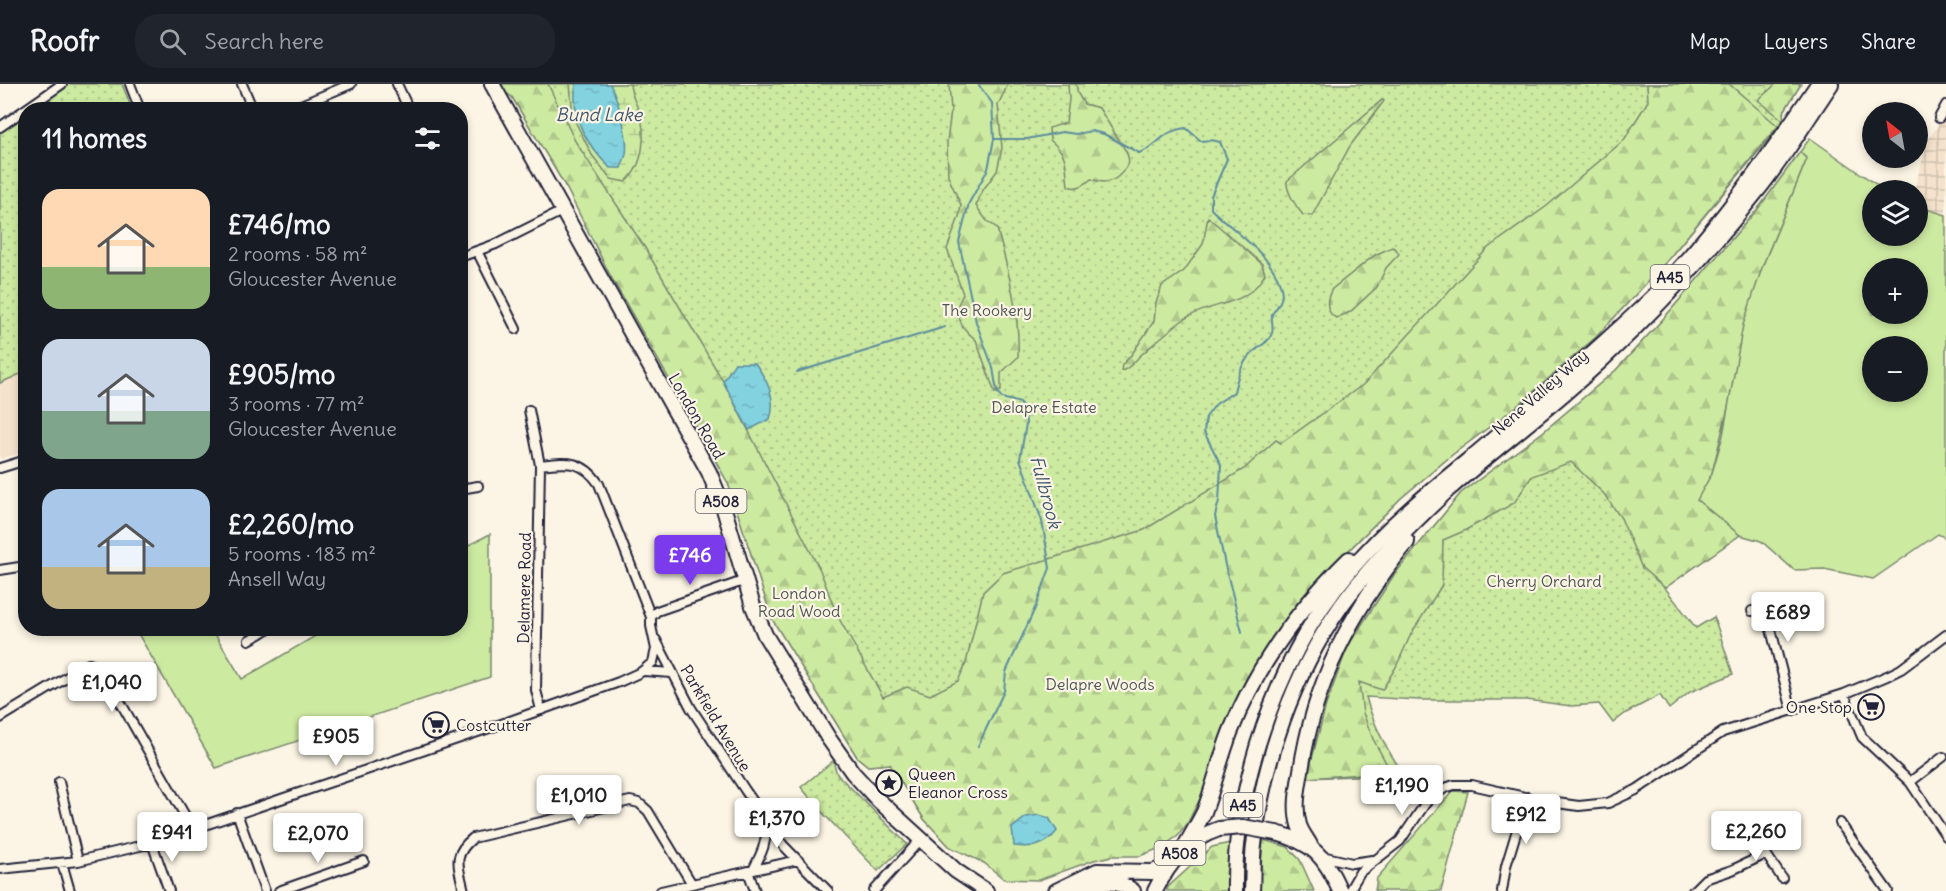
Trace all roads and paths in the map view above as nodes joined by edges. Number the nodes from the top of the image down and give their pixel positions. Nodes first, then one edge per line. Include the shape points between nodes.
1 (62, 84) edge
2 (130, 84) edge
3 (242, 84) edge
4 (351, 84) edge
5 (397, 84) edge
6 (492, 84) edge
7 (1818, 84) edge
8 (1831, 84) edge
9 (314, 100) joint
10 (36, 102) edge
11 (137, 102) edge
12 (250, 102) edge
13 (309, 102) edge
14 (405, 102) edge
15 (1946, 105) edge
16 (18, 115) edge
17 (1939, 118) dead end
18 (0, 127) edge
19 (564, 210) junction
20 (477, 251) junction
21 (468, 254) edge
22 (516, 329) dead end
23 (529, 410) dead end
24 (1491, 441) junction
25 (18, 462) edge
26 (540, 465) junction
27 (0, 468) edge
28 (478, 486) dead end
29 (468, 488) edge
30 (1450, 489) junction
31 (18, 567) edge
32 (0, 570) edge
33 (746, 580) junction
34 (1752, 611) dead end
35 (651, 617) junction
36 (1946, 635) edge
37 (253, 636) edge
38 (655, 639) junction
39 (249, 640) dead end
40 (644, 671) junction
41 (672, 673) junction
42 (1844, 694) junction
43 (541, 710) junction
44 (1792, 711) junction
45 (0, 718) edge
46 (1943, 757) dead end
47 (59, 782) dead end
48 (1910, 782) junction
49 (1527, 797) junction
50 (237, 813) junction
51 (766, 820) junction
52 (1840, 823) dead end
53 (192, 828) junction
54 (1756, 832) dead end
55 (1946, 836) edge
56 (921, 839) junction
57 (152, 843) junction
58 (1184, 848) junction
59 (1314, 850) junction
60 (1766, 854) junction
61 (1377, 859) junction
62 (798, 860) junction
63 (78, 861) junction
64 (364, 861) dead end
65 (62, 863) junction
66 (1168, 867) junction
67 (0, 869) edge
68 (750, 871) junction
69 (1782, 878) dead end
70 (692, 884) junction
71 (70, 891) edge
72 (169, 891) edge
73 (265, 891) edge
74 (279, 891) edge
75 (465, 891) edge
76 (661, 891) edge
77 (755, 891) edge
78 (828, 891) edge
79 (874, 891) edge
80 (986, 891) edge
81 (1056, 891) edge
82 (1078, 891) edge
83 (1133, 891) edge
84 (1155, 891) edge
85 (1235, 891) edge
86 (1252, 891) edge
87 (1340, 891) edge
88 (1349, 891) edge
89 (1502, 891) edge
90 (1693, 891) edge
91 (1888, 891) edge

1 - 10 street
2 - 11 street
3 - 12 street
4 - 9 street
5 - 14 street
6 - 19 highway, London Road / A508
7 - 24 highway, Nene Valley Way / A45 via 1756,175 1654,296
8 - 30 highway, Nene Valley Way / A45 via 1763,183 1661,303 1564,395
9 - 13 street
15 - 17 street
16 - 18 street
19 - 20 street
19 - 33 highway, London Road / A508 via 709,472
20 - 21 street
20 - 22 street
23 - 26 street, Delamere Road
24 - 58 highway via 1433,481 1320,588 1297,616 1244,700 1202,815
24 - 85 highway, Nene Valley Way / A45 via 1394,524 1352,567 1310,625 1273,698 1245,790
25 - 27 street
26 - 35 street via 563,462 582,465 592,473
26 - 43 street, Delamere Road via 536,690
28 - 29 street
30 - 59 highway via 1363,602 1333,656 1314,711 1299,786 1299,825
30 - 86 highway, Nene Valley Way / A45 via 1365,575 1306,667 1280,727 1262,795
31 - 32 street
33 - 35 street via 657,611
33 - 56 highway, London Road / A508 via 765,635 829,739 853,773
34 - 44 street via 1767,614
35 - 38 street, Parkfield Avenue
36 - 42 street via 1900,669
37 - 39 street
38 - 40 street via 655,656
38 - 41 street, Parkfield Avenue
40 - 41 street
40 - 43 street
41 - 51 street, Parkfield Avenue
42 - 44 street
42 - 48 street via 1862,737
43 - 50 street
44 - 49 street via 1729,730 1636,790 1608,803 1579,806
45 - 53 street via 89,664 101,668
46 - 48 street
47 - 63 street
48 - 55 street
49 - 61 street via 1472,785 1445,788 1425,804 1400,841
49 - 89 street
50 - 53 street
50 - 73 street
51 - 62 street, Parkfield Avenue
51 - 68 street via 765,846
52 - 91 street
53 - 57 street
54 - 60 street
56 - 79 street
56 - 80 highway, London Road / A508 via 956,872
57 - 63 street
57 - 72 street
58 - 59 highway, A508, bridge via 1207,833 1243,827 1276,832
58 - 66 highway, A508
59 - 61 street via 1352,863
59 - 87 highway
60 - 69 street
60 - 90 street via 1705,879
61 - 88 street via 1360,872
62 - 68 street
62 - 78 street, Parkfield Avenue
63 - 65 street
64 - 74 street
65 - 67 street
65 - 71 street
66 - 81 highway, A508 via 1152,872 1097,871
66 - 84 highway, A508
68 - 70 street
68 - 77 street
70 - 75 street via 648,811 630,801 473,838 462,847 458,860
70 - 76 street
82 - 83 highway via 1101,882 1114,882

